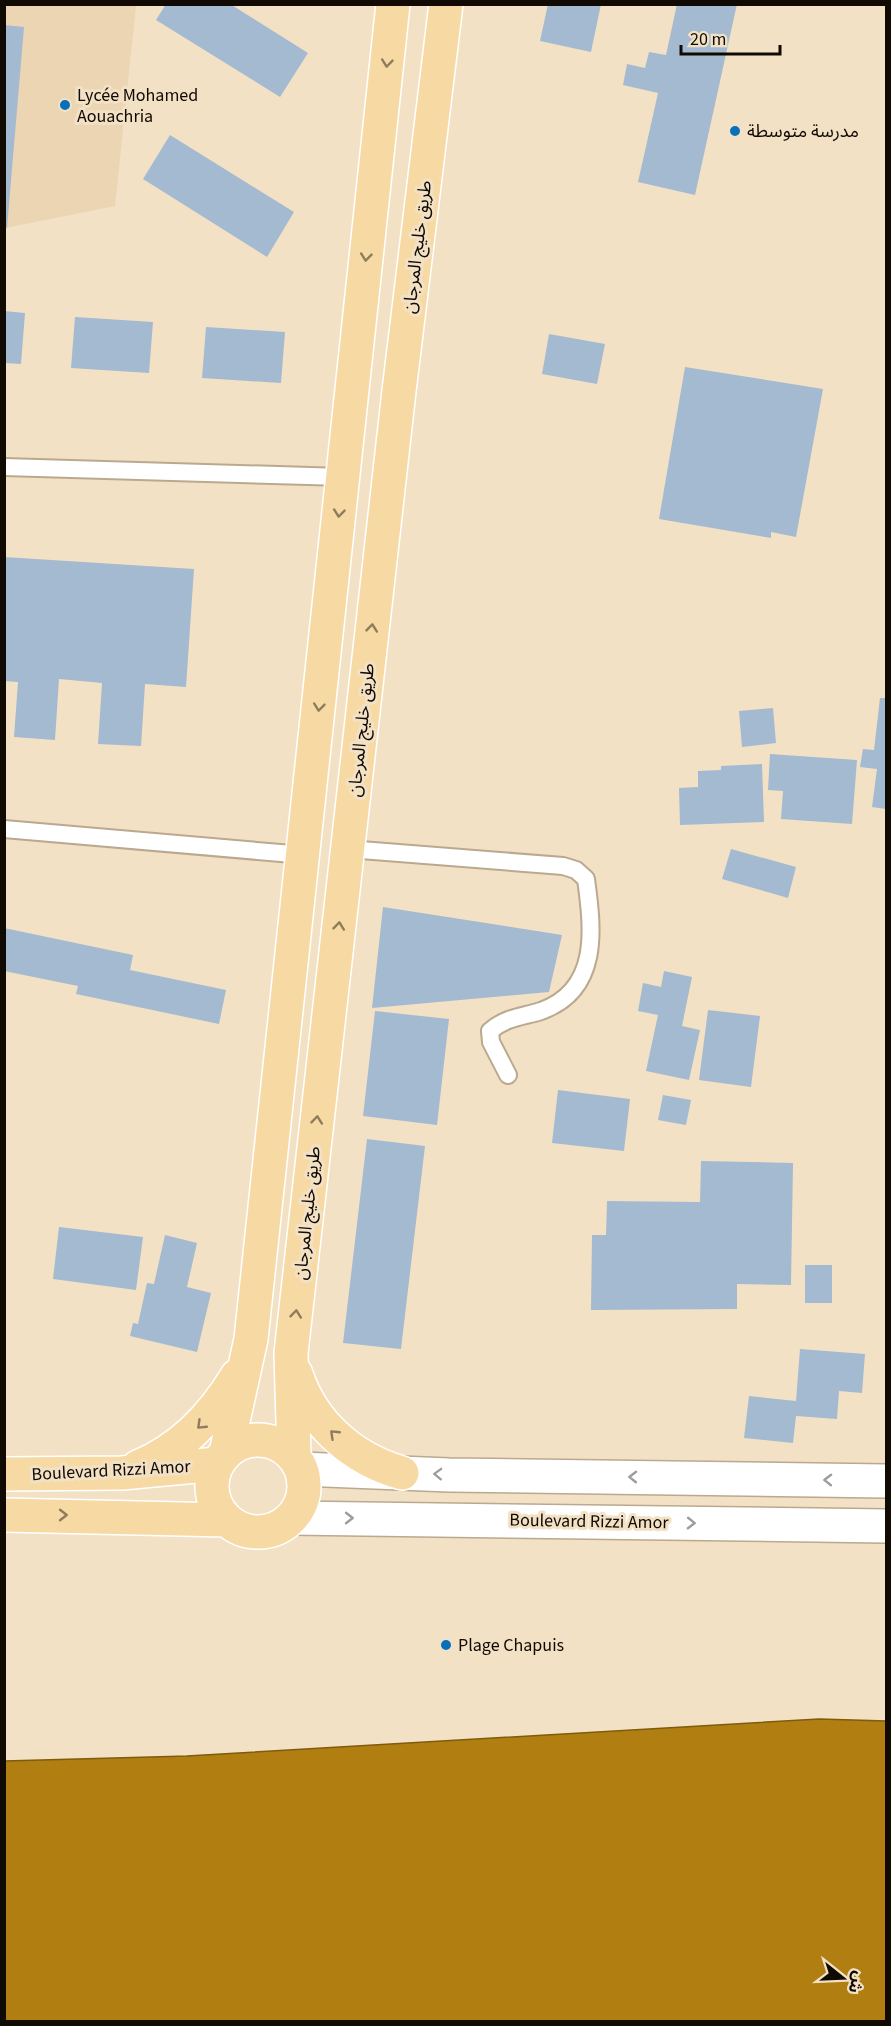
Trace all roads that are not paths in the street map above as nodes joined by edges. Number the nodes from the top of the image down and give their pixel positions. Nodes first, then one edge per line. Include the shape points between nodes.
1 (393, 4) edge
2 (446, 4) edge
3 (352, 388) junction
4 (399, 391) junction
5 (4, 467) edge
6 (343, 477) junction
7 (4, 829) edge
8 (348, 849) junction
9 (304, 855) junction
10 (508, 1075) dead end
11 (251, 1339) junction
12 (291, 1353) junction
13 (222, 1458) junction
14 (297, 1463) junction
15 (122, 1473) junction
16 (402, 1473) junction
17 (4, 1474) edge
18 (886, 1481) edge
19 (4, 1515) edge
20 (291, 1518) junction
21 (227, 1520) junction
22 (886, 1526) edge

1 -> 3 main road
2 - 4 main road, طريق خليج المرجان
3 - 4 main road
3 - 6 main road
8 -> 4 main road, طريق خليج المرجان
5 - 6 lane
6 -> 9 main road
7 - 9 lane
8 - 10 lane via 562,866 576,870 586,879 591,912 589,965 567,998 543,1010 502,1021 490,1031 491,1042
12 -> 8 main road, طريق خليج المرجان
9 - 11 main road
11 - 13 main road
11 -> 15 main road via 237,1375 204,1423 158,1458
12 - 14 main road, طريق خليج المرجان
16 -> 12 main road via 365,1458 333,1434 309,1403
13 - 14 main road via 238,1443 268,1440 282,1446
13 - 15 main road, Boulevard Rizzi Amor
13 - 21 main road via 212,1479 213,1494
14 - 16 main road
14 - 20 main road via 304,1482 303,1495
15 - 17 main road, Boulevard Rizzi Amor
18 -> 16 main road
19 -> 21 main road
20 - 21 main road via 259,1532
20 -> 22 main road, Boulevard Rizzi Amor

